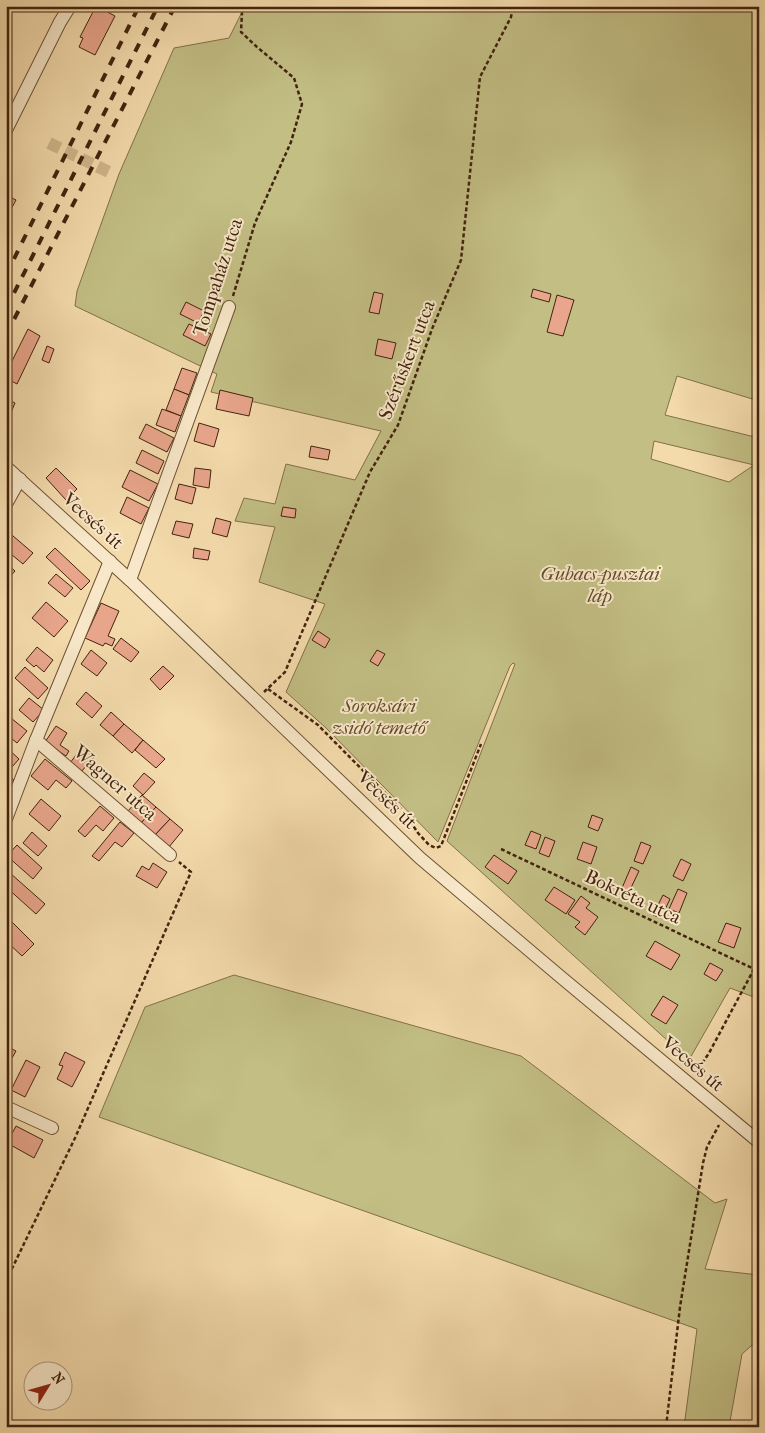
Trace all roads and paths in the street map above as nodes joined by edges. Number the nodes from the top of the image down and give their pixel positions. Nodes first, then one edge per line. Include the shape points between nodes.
1 (70, 6) edge
2 (244, 6) edge
3 (513, 6) edge
4 (6, 130) edge
5 (229, 307) joint
6 (6, 467) edge
7 (20, 479) junction
8 (6, 483) edge
9 (6, 504) edge
10 (110, 561) junction
11 (130, 580) junction
12 (268, 689) junction
13 (256, 700) junction
14 (36, 740) junction
15 (481, 744) dead end
16 (6, 819) edge
17 (501, 849) dead end
18 (170, 855) joint
19 (759, 957) edge
20 (754, 969) junction
21 (688, 1084) junction
22 (6, 1107) edge
23 (724, 1115) junction
24 (52, 1128) dead end
25 (759, 1142) edge
26 (6, 1281) edge
27 (666, 1427) edge

1 - 4 street
2 - 5 path, Tompaház utca via 241,32 294,78 302,104 292,142 256,223
3 - 12 path, Szérűskert utca via 512,17 480,77 462,260 432,329 398,425 370,472 285,672
5 - 11 street, Tompaház utca
6 - 7 street, Vecsés út
7 - 8 street
7 - 9 street
7 - 10 street, Vecsés út
10 - 11 street, Vecsés út
10 - 14 street
11 - 13 street, Vecsés út
12 - 13 path, Szérűskert utca
12 - 15 path via 318,725 404,812 429,845 436,848 441,846
13 - 21 street, Vecsés út via 420,858
14 - 16 street
14 - 18 street, Wagner utca
17 - 20 path, Bokréta utca
18 - 26 path via 191,872 75,1138
19 - 20 path
20 - 21 path via 709,1053
21 - 23 street, Vecsés út
22 - 24 street
23 - 25 street, Vecsés út
23 - 27 path via 707,1147 703,1163 680,1307

